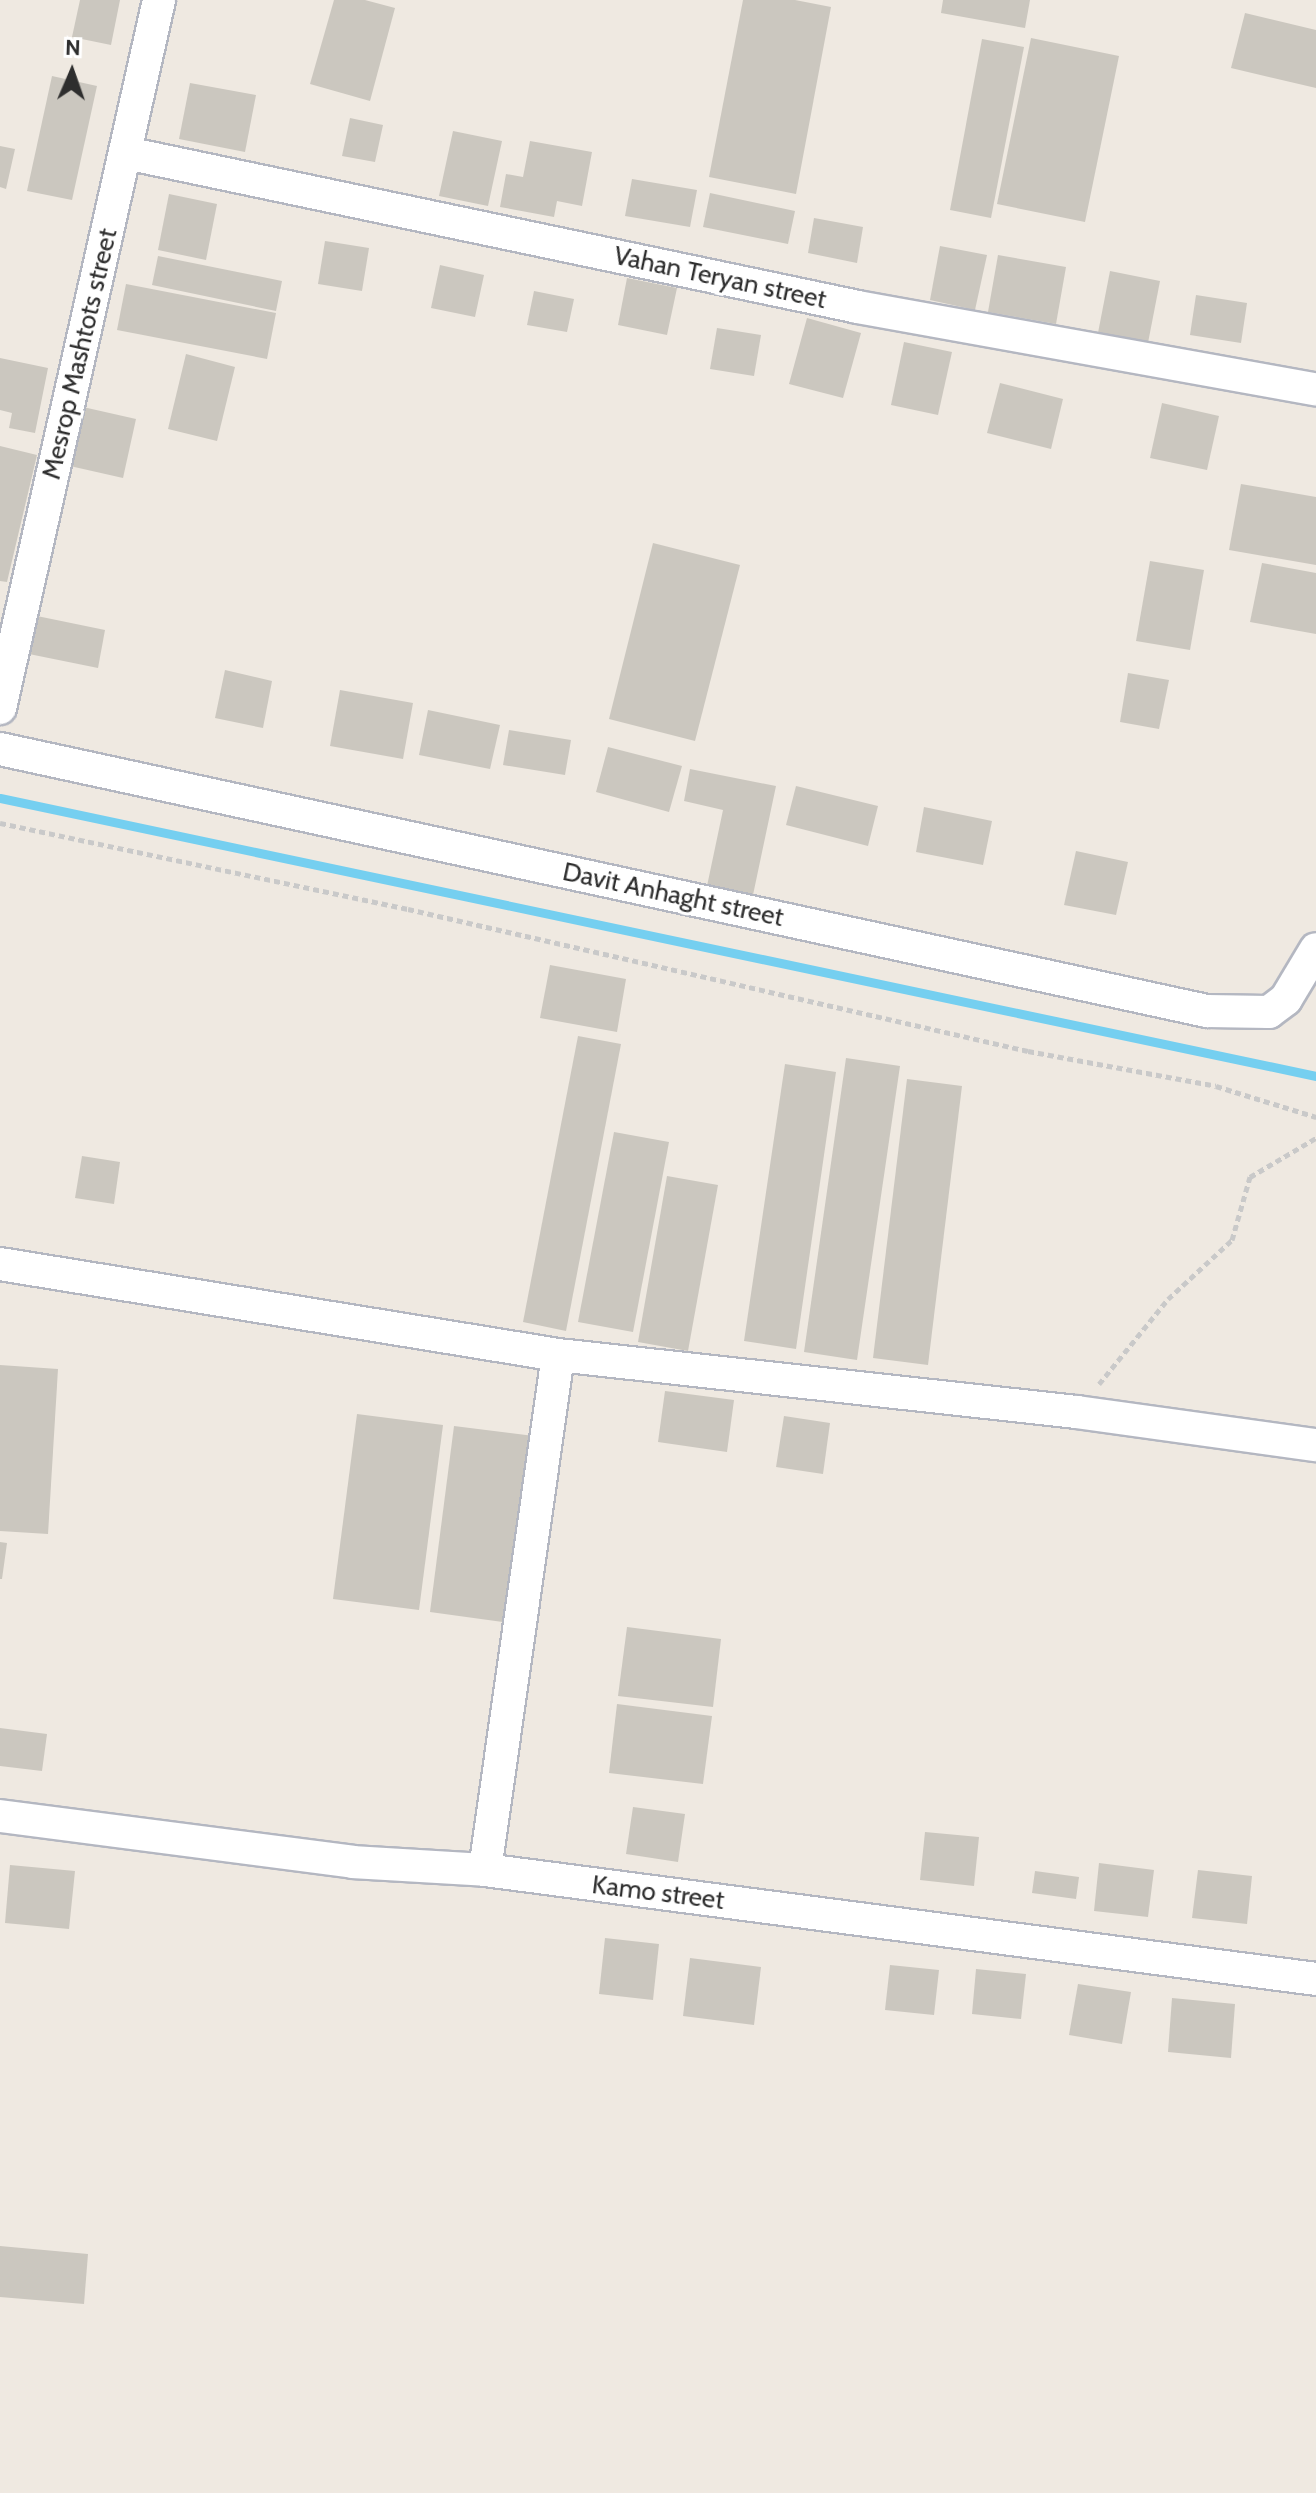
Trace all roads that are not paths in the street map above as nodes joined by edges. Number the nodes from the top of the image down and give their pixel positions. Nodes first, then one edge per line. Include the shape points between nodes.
1 (159, 0) edge
2 (126, 153) junction
3 (1316, 389) edge
4 (0, 708) edge
5 (0, 749) edge
6 (1316, 949) edge
7 (0, 1264) edge
8 (558, 1355) junction
9 (1316, 1445) edge
10 (0, 1816) edge
11 (485, 1870) junction
12 (1316, 1979) edge

1 - 2 street, Mesrop Mashtots street
2 - 3 street, Vahan Teryan street via 858,307
2 - 4 street, Mesrop Mashtots street
5 - 6 street, Davit Anhaght street via 1207,1011 1269,1012 1286,999
7 - 8 street
8 - 9 street via 1077,1412
8 - 11 street
10 - 11 street, Kamo street via 352,1862
11 - 12 street, Kamo street

